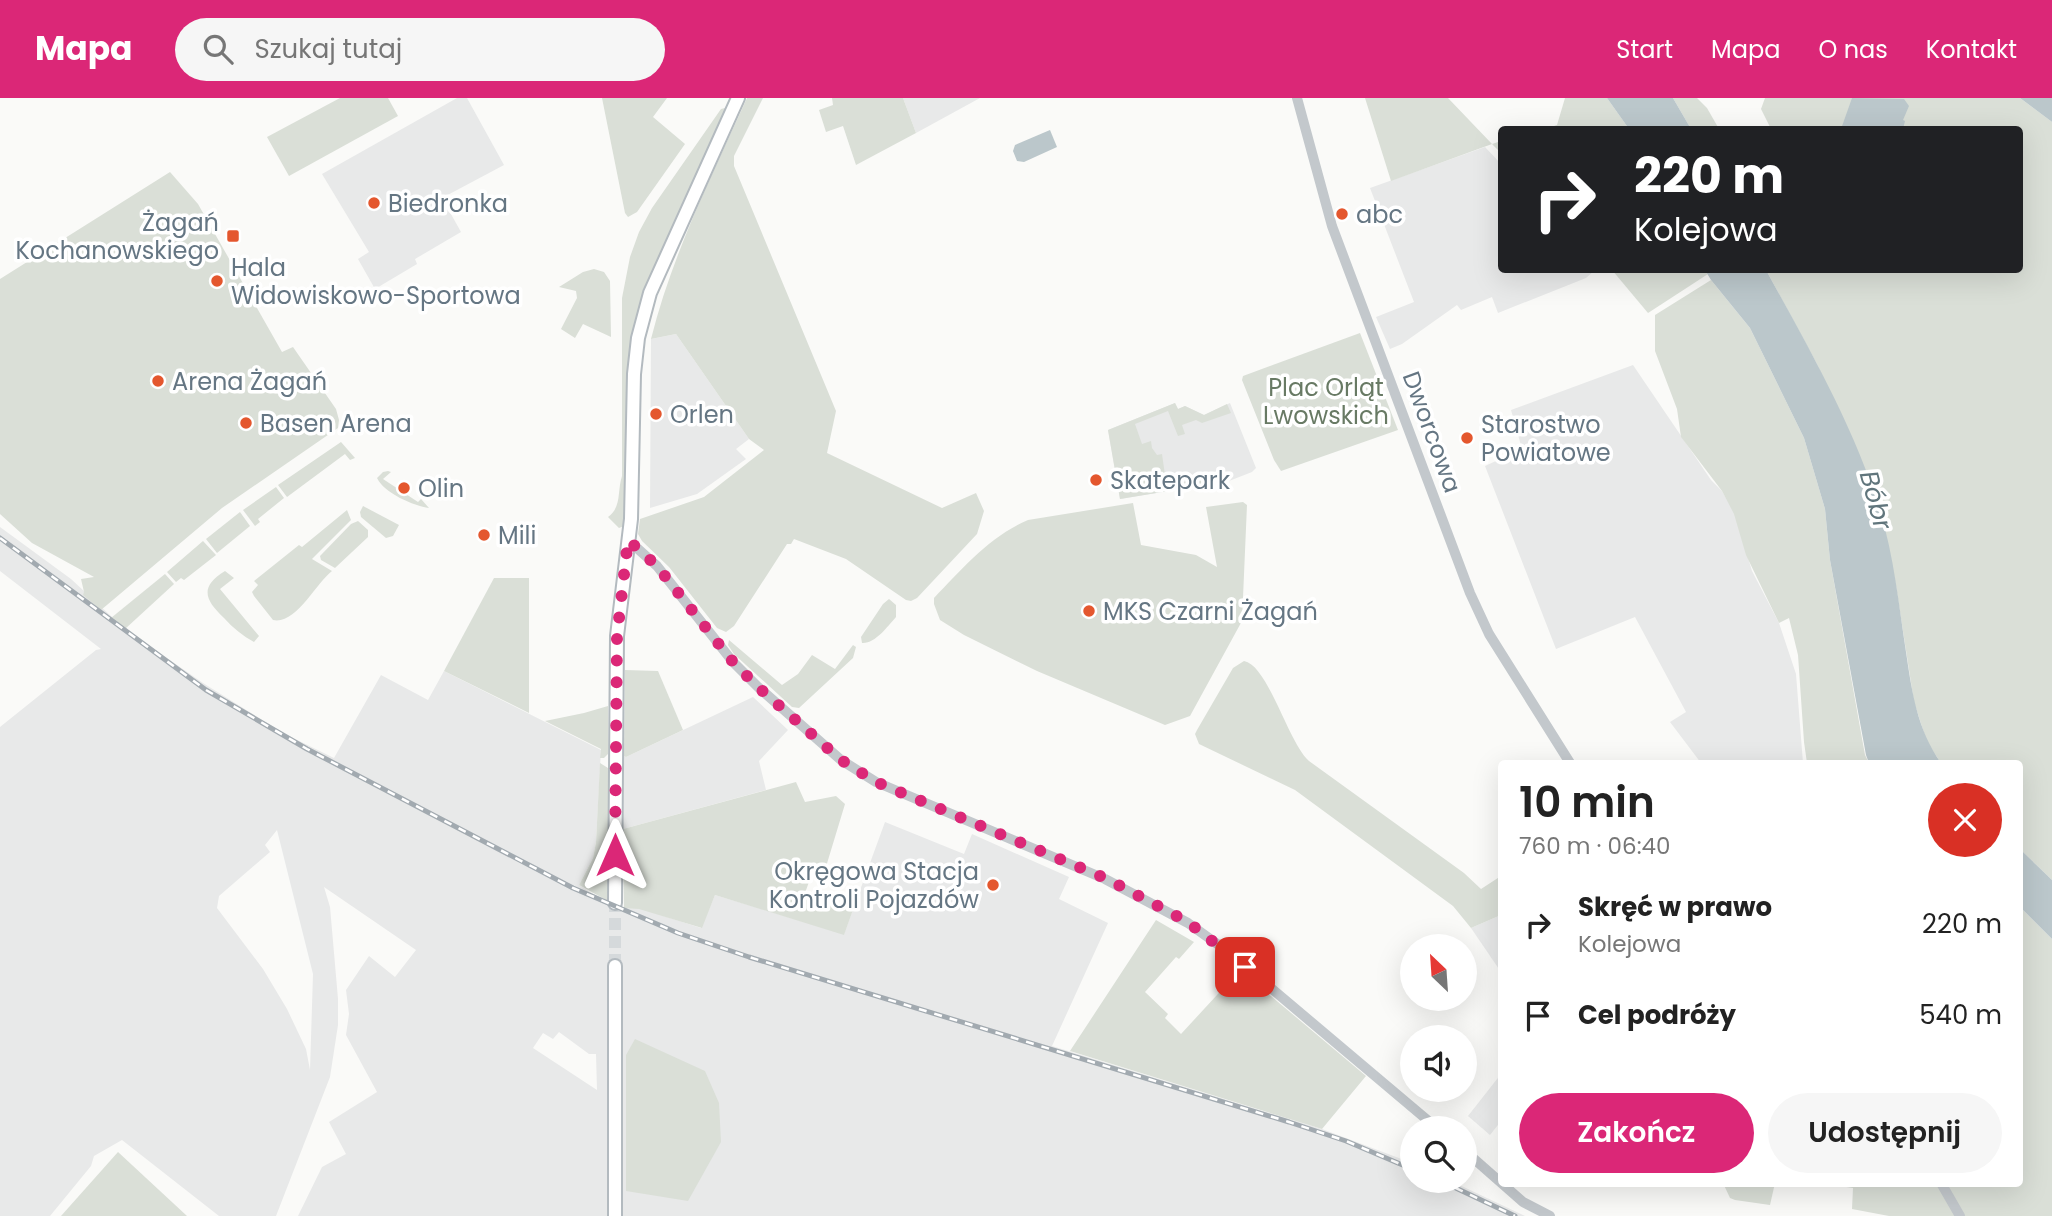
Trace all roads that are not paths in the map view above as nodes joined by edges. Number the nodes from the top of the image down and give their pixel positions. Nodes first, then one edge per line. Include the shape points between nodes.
1 (738, 98) edge
2 (1297, 98) edge
3 (628, 540) junction
4 (1568, 760) edge
5 (615, 903) tunnel mouth
6 (615, 966) tunnel mouth
7 (1422, 1116) edge
8 (1477, 1162) edge
9 (1498, 1180) edge
10 (1506, 1187) edge
11 (1943, 1187) edge
12 (615, 1216) edge
13 (1550, 1216) edge
14 (1960, 1216) edge

1 - 3 main road via 650,293 638,338
2 - 4 street, Dworcowa via 1329,217 1475,605
3 - 5 main road via 617,650
3 - 7 street via 657,566 739,668 852,769 1105,878 1188,922
6 - 12 main road
8 - 9 street
10 - 13 street
11 - 14 street

